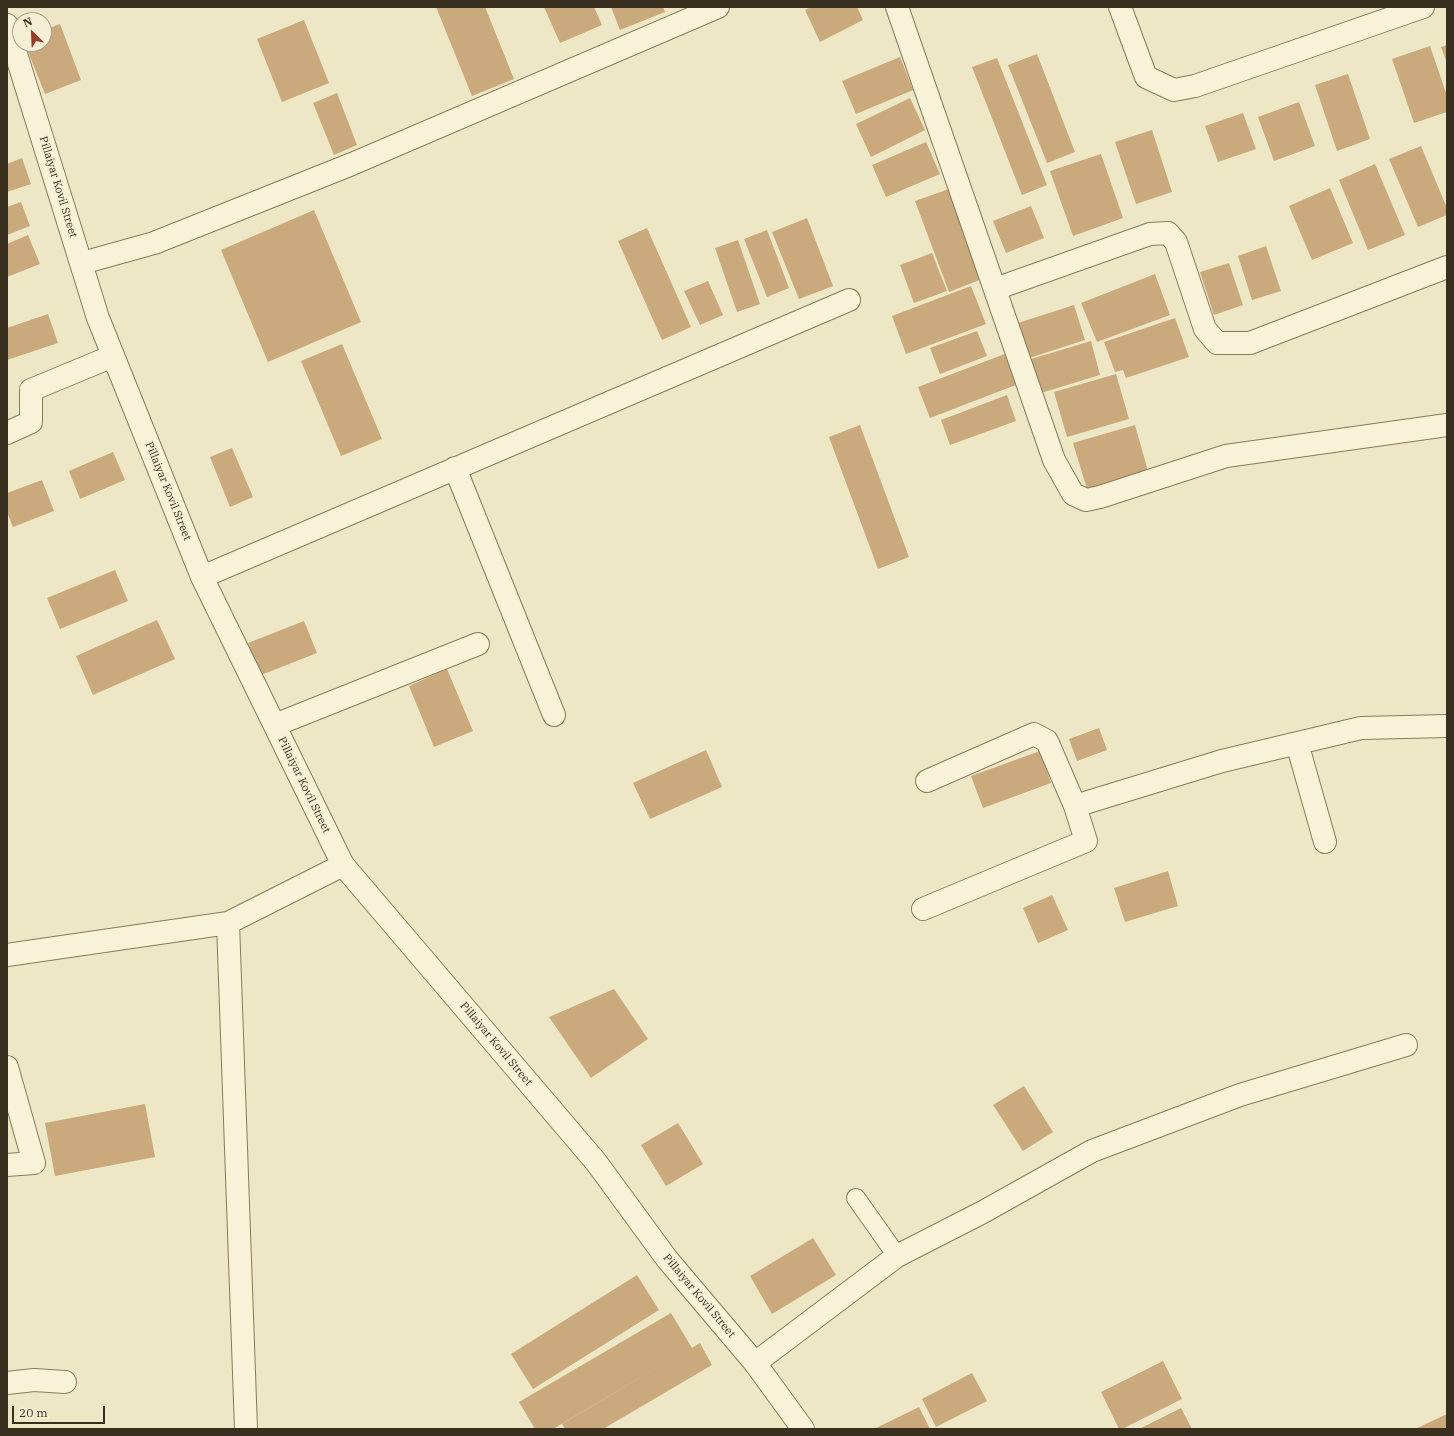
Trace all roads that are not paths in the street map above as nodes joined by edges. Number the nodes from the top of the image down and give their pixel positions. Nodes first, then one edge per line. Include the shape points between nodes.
1 (718, 7) edge
2 (897, 7) edge
3 (1120, 7) edge
4 (1423, 7) edge
5 (7, 25) edge
6 (82, 263) junction
7 (1447, 267) edge
8 (995, 289) junction
9 (849, 300) dead end
10 (113, 356) junction
11 (1447, 425) edge
12 (7, 433) edge
13 (455, 468) junction
14 (202, 577) junction
15 (478, 644) dead end
16 (554, 715) dead end
17 (275, 725) junction
18 (1447, 726) edge
19 (1297, 743) junction
20 (927, 781) dead end
21 (1075, 806) junction
22 (1325, 842) dead end
23 (343, 865) junction
24 (923, 909) dead end
25 (228, 923) junction
26 (7, 955) edge
27 (1406, 1045) dead end
28 (7, 1067) edge
29 (7, 1164) edge
30 (856, 1198) dead end
31 (897, 1256) junction
32 (755, 1363) junction
33 (65, 1382) dead end
34 (7, 1383) edge
35 (246, 1429) edge
36 (803, 1429) edge

1 - 6 street via 323,176 154,244
2 - 8 street
3 - 4 street via 1146,77 1174,90 1202,83
5 - 6 street, Pillaiyar Kovil Street
6 - 10 street, Pillaiyar Kovil Street via 98,318
7 - 8 street via 1250,343 1217,343 1205,328 1176,242 1168,233 1150,234
8 - 11 street via 1054,460 1073,494 1086,500 1226,456
9 - 13 street
10 - 12 street via 31,390 31,422
10 - 14 street, Pillaiyar Kovil Street
13 - 14 street
13 - 16 street
14 - 17 street, Pillaiyar Kovil Street
15 - 17 street
17 - 23 street, Pillaiyar Kovil Street
18 - 19 street via 1361,728
19 - 21 street via 1222,761
19 - 22 street
20 - 21 street via 1034,734 1047,741
21 - 24 street via 1086,841
23 - 25 street
23 - 32 street, Pillaiyar Kovil Street via 596,1162 667,1259
25 - 26 street
25 - 35 street
27 - 31 street via 1240,1095 1092,1152
28 - 29 street via 34,1163
30 - 31 lane
31 - 32 street
32 - 36 street, Pillaiyar Kovil Street
33 - 34 street via 34,1380

